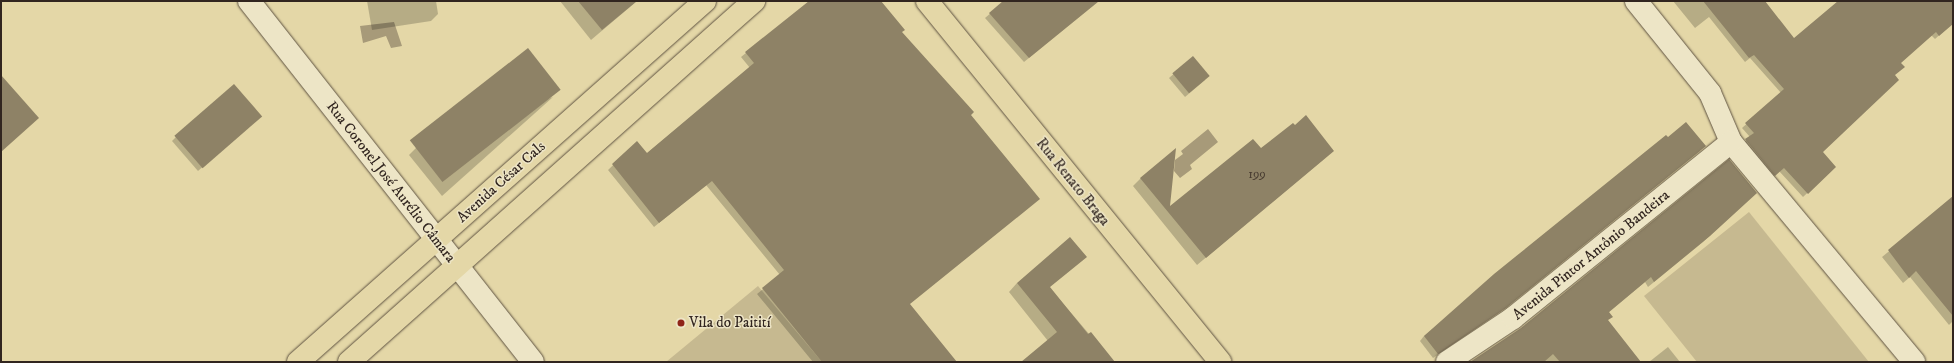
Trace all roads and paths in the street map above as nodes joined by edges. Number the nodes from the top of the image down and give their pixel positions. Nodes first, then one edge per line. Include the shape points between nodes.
1 (249, 1) edge
2 (704, 1) edge
3 (754, 1) edge
4 (927, 1) edge
5 (1636, 1) edge
6 (1731, 142) junction
7 (437, 238) junction
8 (457, 267) junction
9 (298, 362) edge
10 (349, 362) edge
11 (534, 362) edge
12 (1220, 362) edge
13 (1447, 362) edge
14 (1914, 362) edge

1 - 7 street, Rua Coronel José Aurélio Câmara
2 - 7 main road, Avenida César Cals
3 - 8 main road
4 - 12 main road, Rua Renato Braga
5 - 6 street via 1710,93
6 - 13 street, Avenida Pintor Antônio Bandeira via 1513,318
6 - 14 street
7 - 8 street, Rua Coronel José Aurélio Câmara
7 - 9 main road, Avenida César Cals
8 - 10 main road
8 - 11 street, Rua Coronel José Aurélio Câmara

